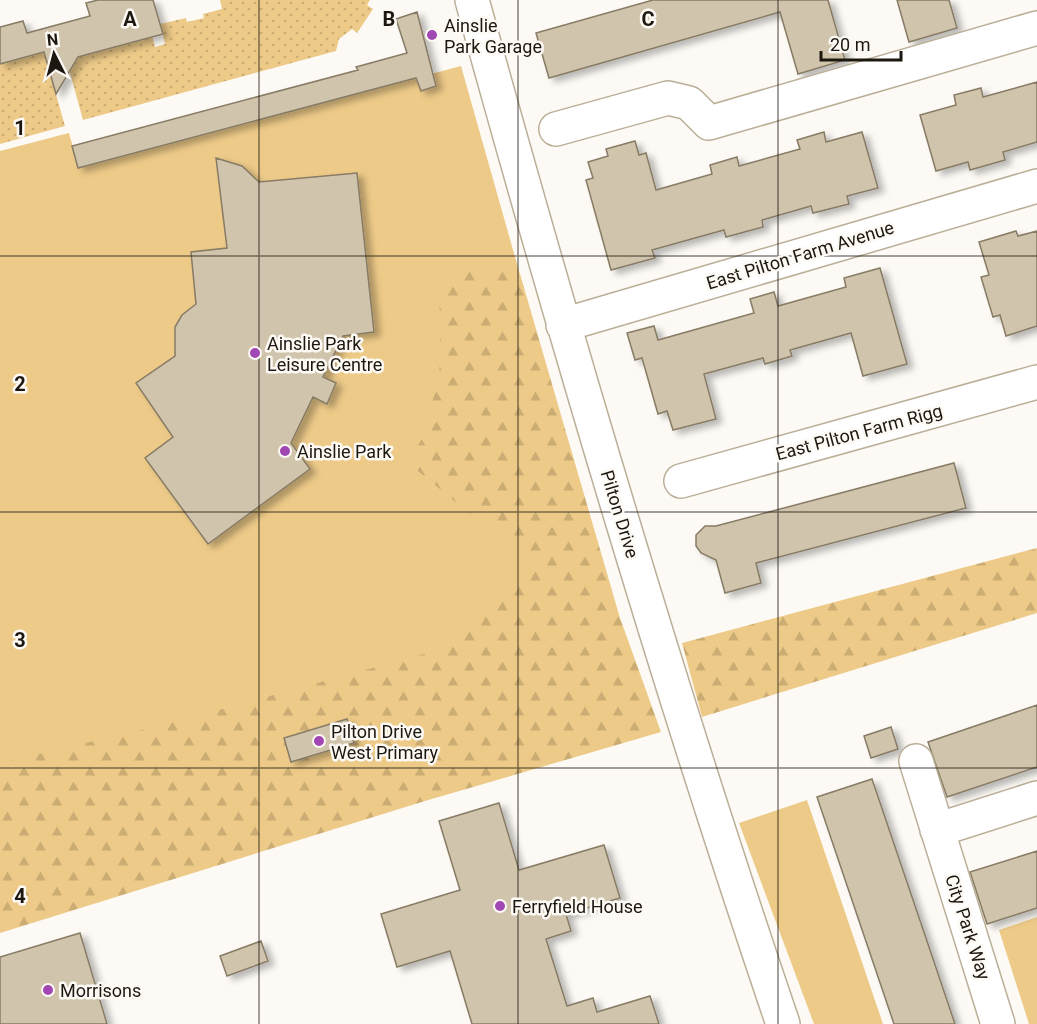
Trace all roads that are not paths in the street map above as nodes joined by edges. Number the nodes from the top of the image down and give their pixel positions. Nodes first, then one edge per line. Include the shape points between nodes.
1 (472, 0) edge
2 (1037, 28) edge
3 (556, 129) dead end
4 (1037, 186) edge
5 (563, 326) junction
6 (1037, 382) edge
7 (681, 481) dead end
8 (915, 761) dead end
9 (1037, 798) edge
10 (937, 830) junction
11 (783, 1024) edge
12 (998, 1024) edge

1 - 5 street, Pilton Drive
2 - 3 street via 709,123 689,104 668,99
4 - 5 street, East Pilton Farm Avenue
5 - 11 street, Pilton Drive via 692,753
6 - 7 street, East Pilton Farm Rigg
8 - 10 street, City Park Way
9 - 10 street
10 - 12 street, City Park Way

